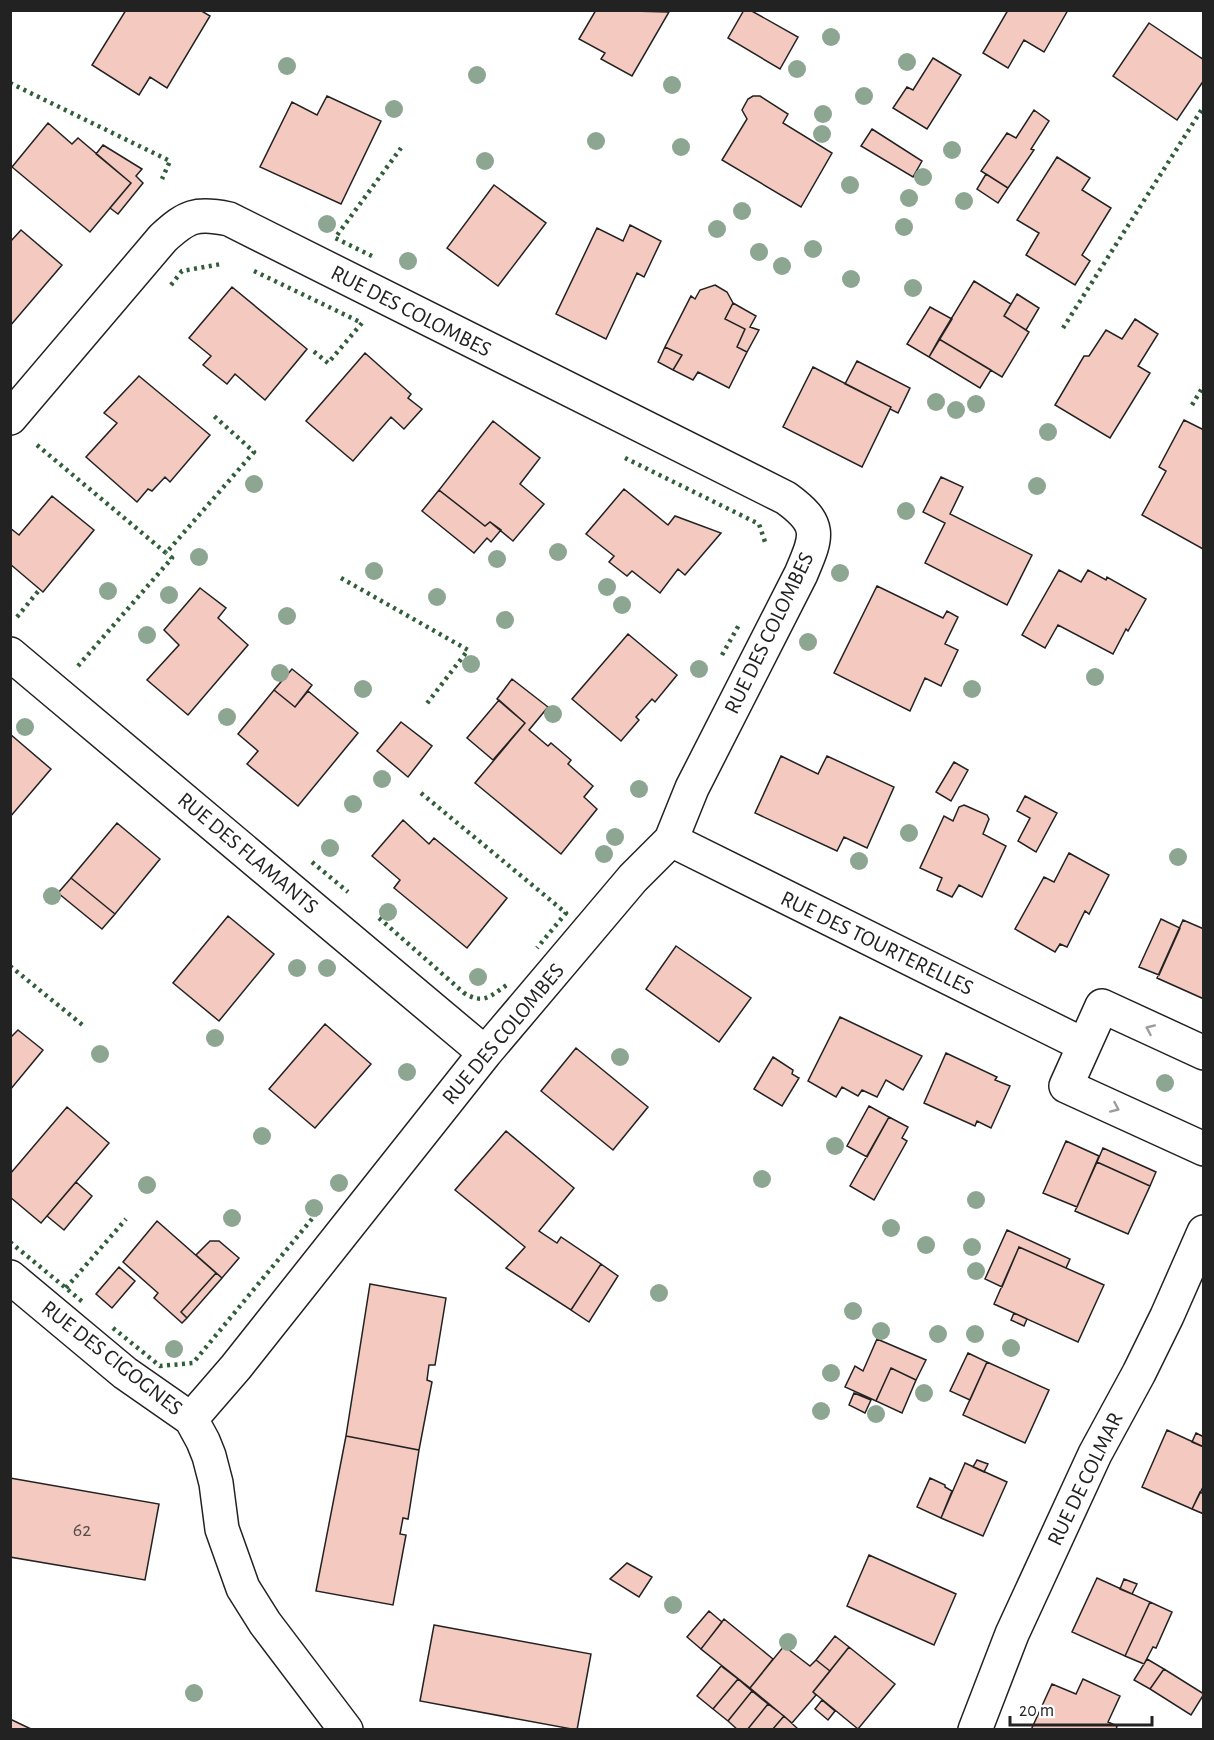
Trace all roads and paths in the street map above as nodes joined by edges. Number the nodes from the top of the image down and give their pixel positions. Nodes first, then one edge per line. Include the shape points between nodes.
1 (10, 418) edge
2 (10, 654) edge
3 (671, 840) junction
4 (1084, 1045) junction
5 (485, 1053) junction
6 (1203, 1053) edge
7 (1203, 1149) edge
8 (1203, 1232) edge
9 (10, 1278) edge
10 (191, 1419) junction
11 (346, 1730) edge
12 (975, 1730) edge

1 - 3 street, RUE DES COLOMBES via 163,238 192,217 207,214 229,219 786,498 811,522 815,536 811,552 692,788
2 - 5 street, RUE DES FLAMANTS
3 - 4 street, RUE DES TOURTERELLES
3 - 5 street, RUE DES COLOMBES via 633,878
6 -> 4 street via 1102,1006
4 -> 7 street via 1066,1086
5 - 10 street, RUE DES COLOMBES
8 - 12 street, RUE DE COLMAR via 1167,1316 1095,1454 1012,1634
9 - 10 street, RUE DES CIGOGNES via 125,1373
10 - 11 street, RUE DES CIGOGNES via 209,1456 222,1529 243,1588

